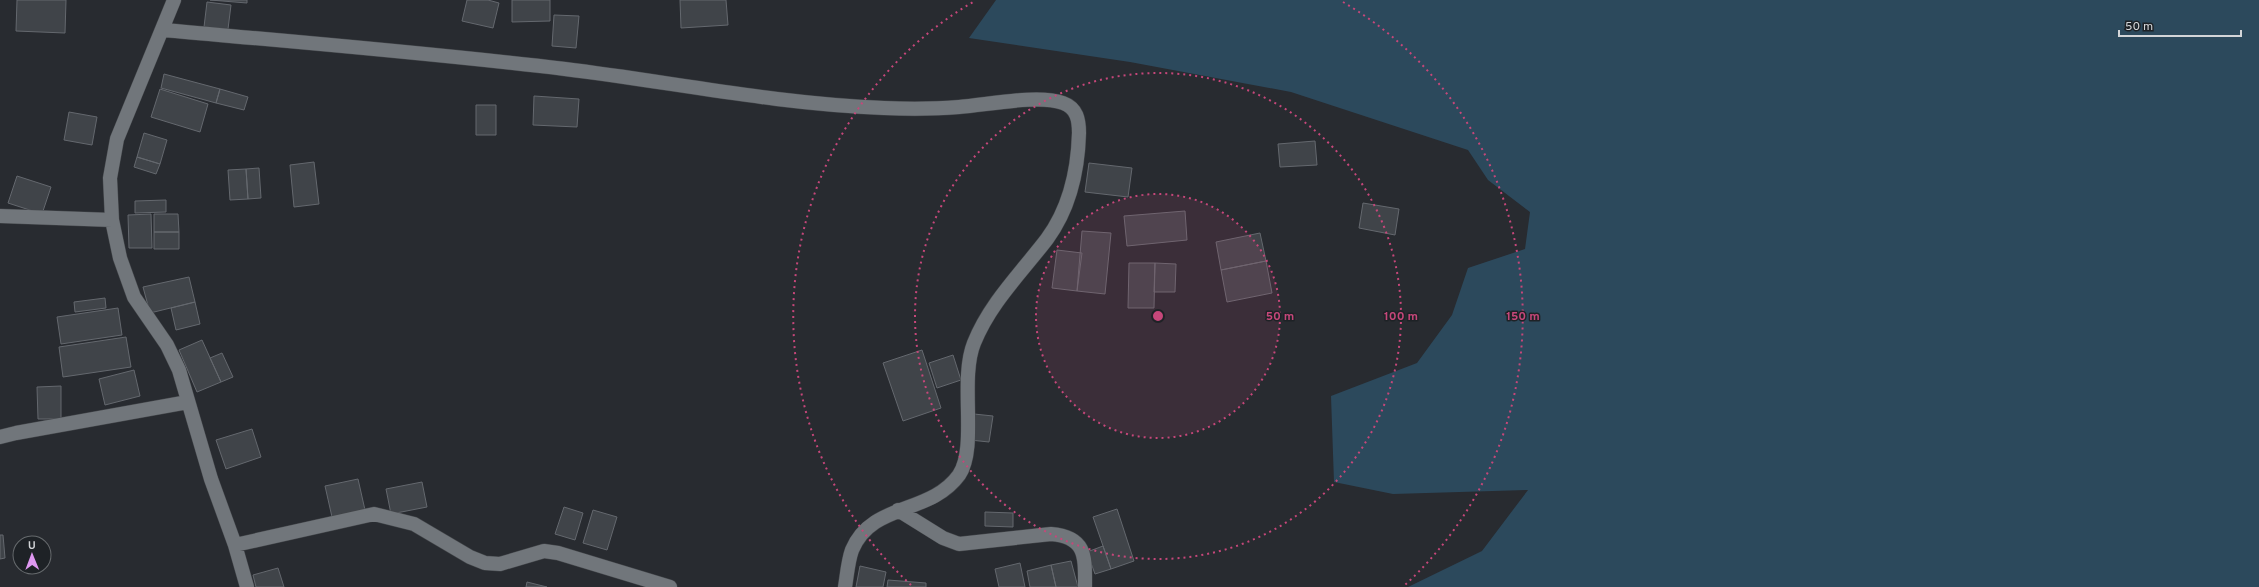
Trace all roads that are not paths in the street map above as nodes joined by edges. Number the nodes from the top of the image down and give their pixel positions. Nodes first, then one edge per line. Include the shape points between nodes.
1 (174, 0) edge
2 (163, 30) junction
3 (0, 216) edge
4 (112, 220) junction
5 (188, 402) junction
6 (0, 437) edge
7 (898, 510) junction
8 (235, 545) junction
9 (247, 587) edge
10 (670, 587) edge
11 (845, 587) edge
12 (1085, 587) edge

1 - 2 street
2 - 4 street via 117,139 110,178
2 - 7 street via 559,69 817,104 886,108 956,108 1037,100 1065,104 1074,110 1079,120 1079,136 1069,196 1047,238 1008,285 980,330 972,349 968,368 967,454 961,472 941,493 928,501
3 - 4 street
4 - 5 street via 120,258 134,297 167,345 179,370
5 - 6 street
5 - 8 street via 211,479
7 - 11 street via 870,524 852,550
7 - 12 street via 943,538 959,544 1051,534 1063,535 1079,544 1085,556
8 - 9 street
8 - 10 street via 374,514 414,524 485,563 500,564 544,552 558,552

